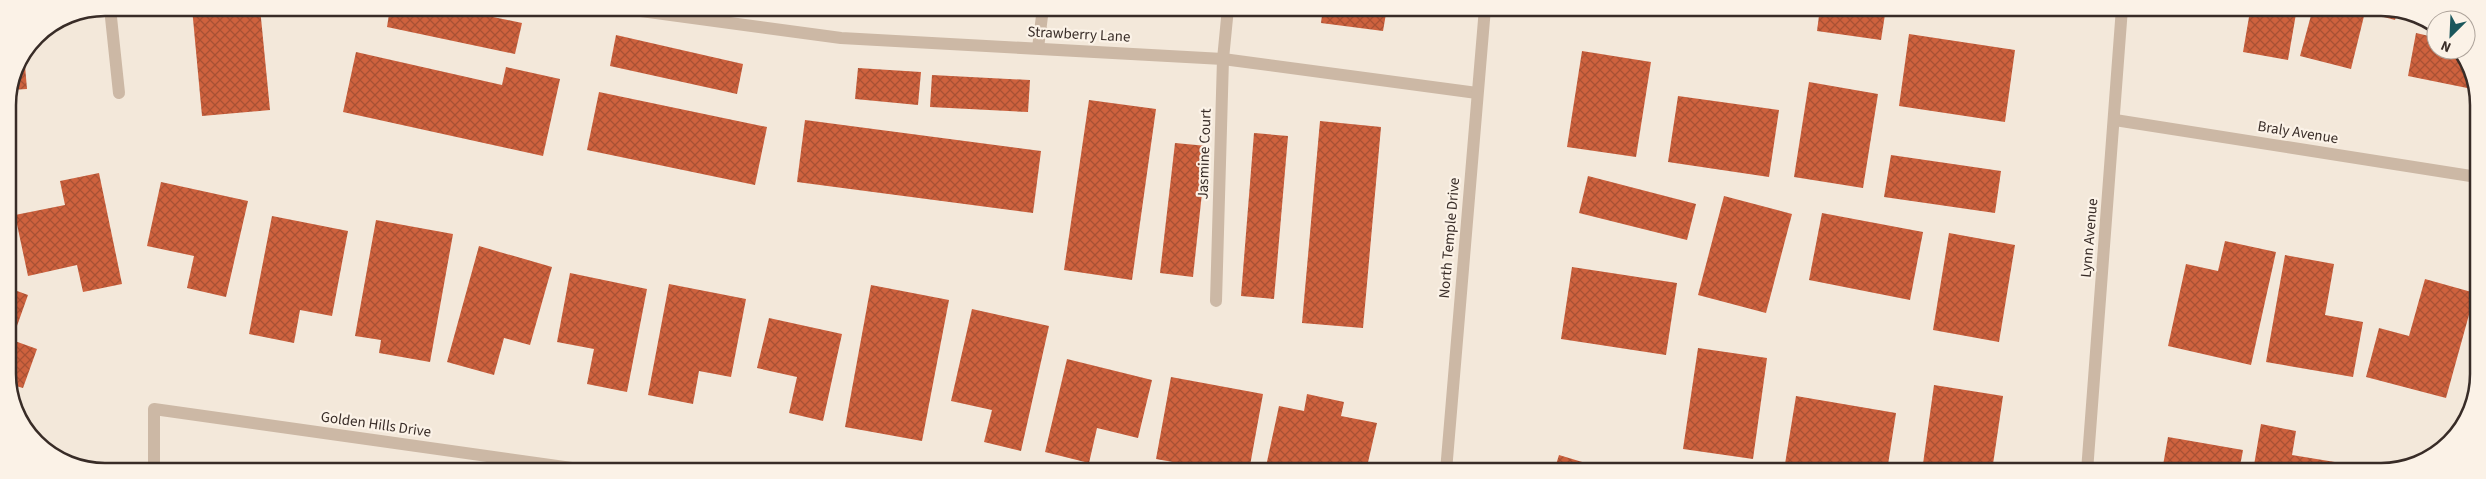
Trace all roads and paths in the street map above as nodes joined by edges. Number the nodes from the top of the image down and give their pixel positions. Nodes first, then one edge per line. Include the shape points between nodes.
1 (111, 16) edge
2 (678, 16) edge
3 (1042, 16) edge
4 (1227, 16) edge
5 (1484, 16) edge
6 (2122, 16) edge
7 (1038, 48) junction
8 (1222, 59) junction
9 (119, 92) dead end
10 (1477, 93) junction
11 (2115, 120) junction
12 (2470, 176) edge
13 (1216, 301) dead end
14 (154, 463) edge
15 (536, 463) edge
16 (1447, 463) edge
17 (2087, 463) edge

1 - 9 street
2 - 7 street, Strawberry Lane via 841,38
3 - 7 street
4 - 8 street, Jasmine Court
5 - 10 street, North Temple Drive
6 - 11 street, Lynn Avenue
7 - 8 street, Strawberry Lane
8 - 10 street, Strawberry Lane
8 - 13 street, Jasmine Court
10 - 16 street, North Temple Drive
11 - 12 street, Braly Avenue
11 - 17 street, Lynn Avenue
14 - 15 street, Golden Hills Drive via 154,409

